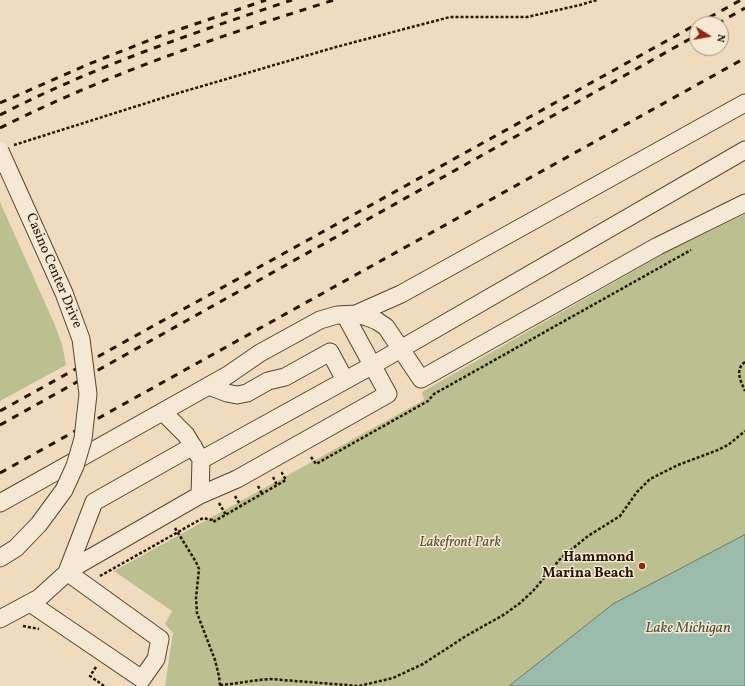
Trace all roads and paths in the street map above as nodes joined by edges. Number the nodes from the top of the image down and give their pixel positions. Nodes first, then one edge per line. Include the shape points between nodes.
1 (597, 0) edge
2 (745, 103) edge
3 (4, 149) edge
4 (745, 150) edge
5 (745, 203) edge
6 (694, 248) dead end
7 (351, 315) junction
8 (400, 348) junction
9 (745, 362) edge
10 (373, 365) junction
11 (345, 380) junction
12 (208, 386) junction
13 (745, 391) edge
14 (163, 412) junction
15 (745, 431) edge
16 (197, 453) junction
17 (306, 460) dead end
18 (288, 470) dead end
19 (200, 495) junction
20 (0, 503) edge
21 (167, 514) junction
22 (178, 533) junction
23 (0, 558) edge
24 (67, 572) junction
25 (84, 584) junction
26 (30, 603) junction
27 (0, 619) edge
28 (21, 625) dead end
29 (44, 630) dead end
30 (99, 663) dead end
31 (104, 686) edge
32 (220, 686) edge

1 - 3 path via 527,17 450,17 175,94
2 - 7 street via 401,294
3 - 23 street, Casino Center Drive, bridge via 81,339 88,394 82,439 75,466 64,490 39,524 16,548
4 - 8 street
5 - 8 street via 658,246 421,379
6 - 17 path via 434,394 428,401 316,464 312,456
7 - 8 street via 367,317 386,326
7 - 10 street
7 - 12 street via 337,315 320,320 260,353
8 - 10 street
9 - 13 path via 739,367 738,373
10 - 11 street
10 - 19 street via 388,394 237,480
11 - 12 street via 330,352 285,377 268,381 247,393 237,395
11 - 16 street
12 - 14 street
14 - 16 street via 182,430
14 - 20 street
15 - 32 path via 728,445 650,479 620,516 588,536 561,558 520,603 423,664 393,678 359,686 270,679
16 - 19 street
16 - 24 street via 94,502
18 - 22 path via 282,473 286,480 213,522 203,518
19 - 21 street
21 - 22 path
21 - 24 street
22 - 25 path
22 - 32 path via 199,569 197,613 215,660
24 - 25 street
24 - 26 street
25 - 26 street via 160,639 156,659 142,679
26 - 27 street
28 - 29 path
30 - 31 path via 90,676

